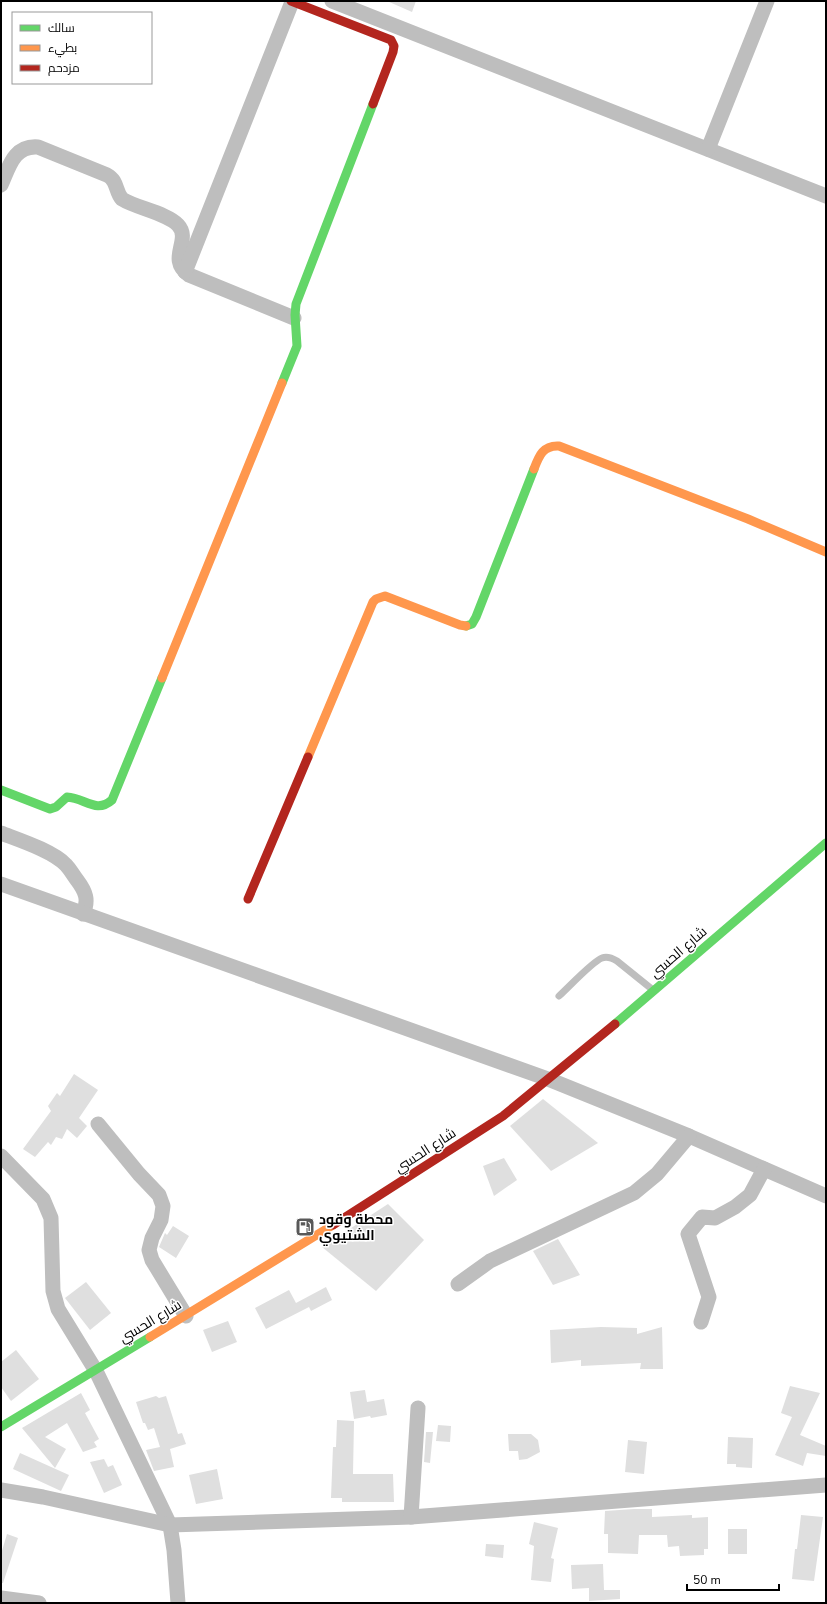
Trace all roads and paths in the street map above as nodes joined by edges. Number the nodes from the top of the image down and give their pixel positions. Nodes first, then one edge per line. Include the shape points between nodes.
1 (292, 1) edge
2 (332, 1) edge
3 (757, 1) edge
4 (767, 1) edge
5 (703, 147) junction
6 (1, 185) edge
7 (826, 196) edge
8 (185, 272) junction
9 (294, 318) junction
10 (826, 552) edge
11 (1, 790) edge
12 (1, 833) edge
13 (826, 843) edge
14 (1, 884) edge
15 (248, 898) dead end
16 (83, 914) junction
17 (654, 991) junction
18 (559, 996) dead end
19 (548, 1080) junction
20 (98, 1124) dead end
21 (689, 1136) junction
22 (1, 1156) edge
23 (764, 1169) junction
24 (826, 1195) edge
25 (458, 1284) dead end
26 (186, 1316) junction
27 (701, 1322) dead end
28 (96, 1371) junction
29 (418, 1408) dead end
30 (1, 1427) edge
31 (826, 1485) edge
32 (1, 1490) edge
33 (411, 1516) junction
34 (170, 1525) junction
35 (1, 1598) edge
36 (39, 1603) edge
37 (178, 1603) edge

1 - 8 street
1 - 9 street via 391,40 394,46 297,300
2 - 5 street
3 - 5 street
4 - 5 street
5 - 7 street
6 - 8 street via 14,156 32,146 111,177 122,199 172,220 181,228 183,233 178,259
8 - 9 street
9 - 11 street via 297,346 112,800 106,806 98,807 78,797 67,797 50,809
10 - 15 street via 559,446 545,448 540,454 472,624 460,625 384,596 376,598 373,602
12 - 16 street via 52,855 65,864 82,886 86,896 87,905
13 - 17 street, شارع الحسي
14 - 16 street
16 - 19 street
17 - 18 lane via 617,961 606,957 596,961
17 - 19 street, شارع الحسي
19 - 21 street
19 - 26 street, شارع الحسي via 503,1116 309,1241
20 - 26 street via 159,1195 163,1206 161,1220 149,1250 152,1260
21 - 23 street
21 - 25 street via 657,1174 634,1193 490,1261
22 - 28 street via 43,1199 51,1218 53,1291 58,1309
23 - 24 street
23 - 27 street via 750,1195 715,1218 702,1217 688,1234 709,1297
26 - 28 street, شارع الحسي
28 - 30 street, شارع الحسي
28 - 34 street
29 - 33 street
31 - 33 street
32 - 34 street
33 - 34 street
34 - 37 street
35 - 36 street

